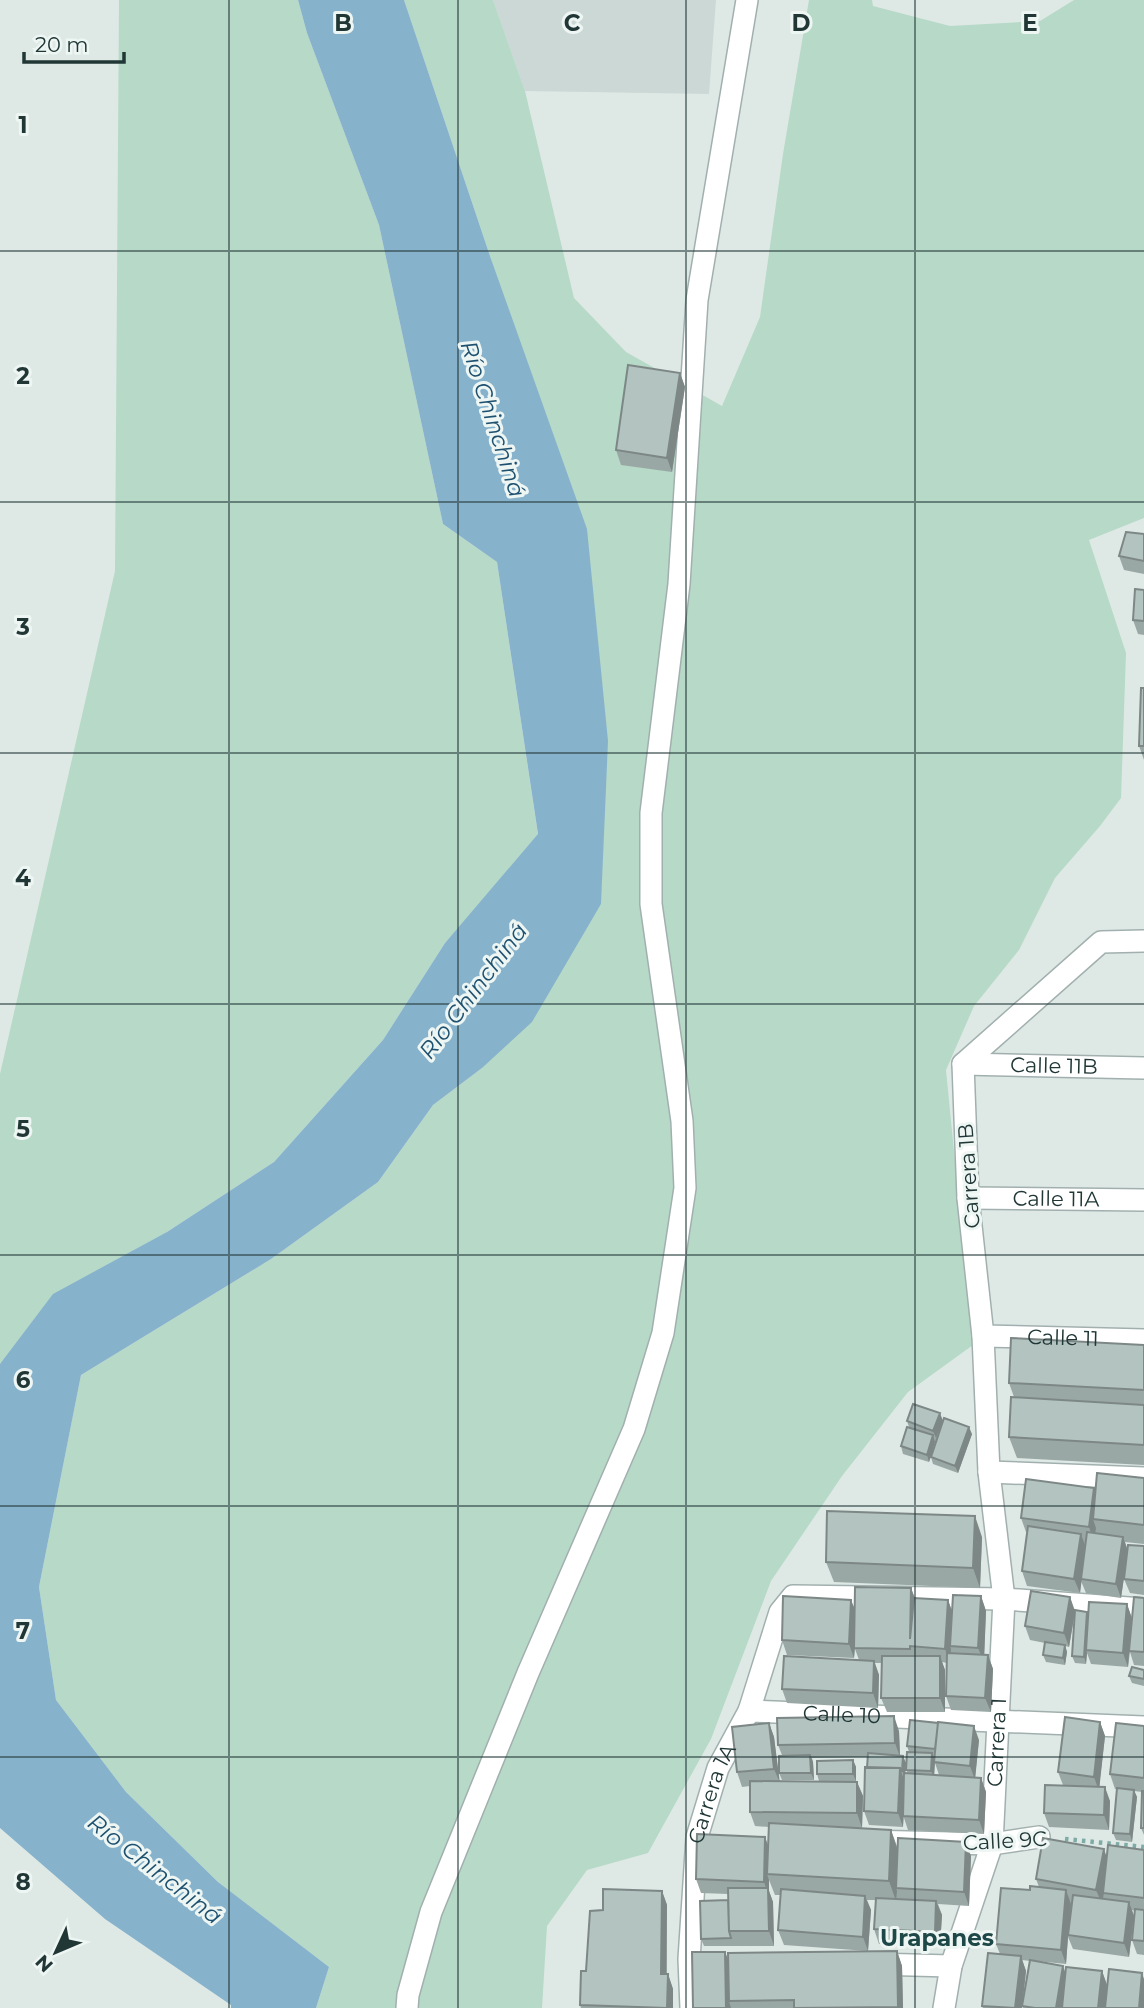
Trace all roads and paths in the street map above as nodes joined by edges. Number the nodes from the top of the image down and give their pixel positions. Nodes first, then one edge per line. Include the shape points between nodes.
1 (747, 0) edge
2 (1144, 941) edge
3 (963, 1064) junction
4 (1144, 1068) edge
5 (968, 1198) junction
6 (1144, 1200) edge
7 (983, 1336) junction
8 (1144, 1340) edge
9 (989, 1472) junction
10 (1144, 1478) edge
11 (1004, 1598) junction
12 (1144, 1609) edge
13 (750, 1711) junction
14 (998, 1723) junction
15 (1144, 1727) edge
16 (697, 1837) junction
17 (1039, 1837) joint
18 (724, 1838) edge
19 (844, 1841) edge
20 (992, 1844) junction
21 (1144, 1847) edge
22 (855, 1963) edge
23 (951, 1966) junction
24 (407, 2008) edge
25 (691, 2008) edge
26 (944, 2008) edge

1 - 24 street via 697,300 679,584 650,813 651,904 682,1121 685,1188 663,1333 634,1429 431,1912
2 - 3 street via 1101,942
3 - 4 street, Calle 11B
3 - 5 street, Carrera 1B
5 - 6 street, Calle 11A
5 - 7 street, Carrera 1B
7 - 8 street, Calle 11
7 - 9 street, Carrera 1B
9 - 10 street
9 - 11 street, Carrera 1
11 - 12 street
11 - 13 street, Carrera 1A via 793,1596 780,1612
11 - 14 street, Carrera 1
13 - 14 street, Calle 10
13 - 16 street, Carrera 1A via 718,1768
14 - 15 street, Calle 10
14 - 20 street, Carrera 1
16 - 18 street
16 - 25 street, Carrera 1A
17 - 20 street, Calle 9C
17 - 21 path, Calle 9C
19 - 20 street, Calle 9C
20 - 23 street, Carrera 1
22 - 23 street
23 - 26 street, Carrera 1

